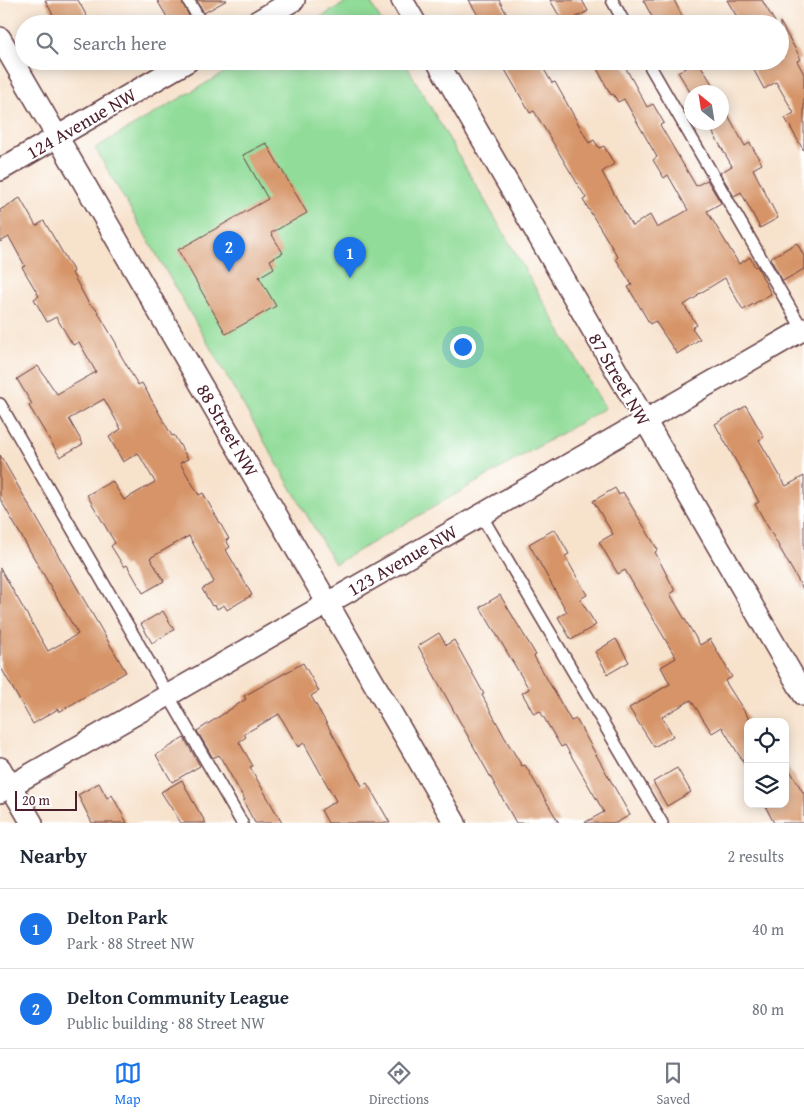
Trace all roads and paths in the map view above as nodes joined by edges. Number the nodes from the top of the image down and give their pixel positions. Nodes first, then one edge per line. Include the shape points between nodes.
1 (188, 0) edge
2 (294, 0) edge
3 (402, 0) edge
4 (612, 0) edge
5 (197, 15) edge
6 (268, 15) edge
7 (411, 15) edge
8 (620, 15) edge
9 (0, 38) edge
10 (15, 64) edge
11 (18, 70) edge
12 (172, 70) edge
13 (442, 70) edge
14 (652, 70) edge
15 (57, 137) junction
16 (0, 170) edge
17 (804, 330) edge
18 (0, 404) edge
19 (644, 421) junction
20 (481, 515) junction
21 (329, 602) junction
22 (168, 695) junction
23 (804, 695) edge
24 (4, 782) edge
25 (32, 823) edge
26 (242, 823) edge
27 (455, 823) edge
28 (662, 823) edge

1 - 5 lane
2 - 6 street
3 - 7 street
4 - 8 lane
9 - 10 street, 88 Street NW
11 - 15 street, 88 Street NW
12 - 15 street, 124 Avenue NW
13 - 19 street, 87 Street NW
14 - 17 lane
15 - 16 street, 124 Avenue NW
15 - 21 street, 88 Street NW
17 - 19 street, 123 Avenue NW
18 - 22 lane
19 - 20 street, 123 Avenue NW
19 - 23 street, 87 Street NW
20 - 21 street, 123 Avenue NW
20 - 28 lane
21 - 22 street, 123 Avenue NW
21 - 27 street, 88 Street NW
22 - 24 street, 123 Avenue NW
22 - 26 lane
24 - 25 street

